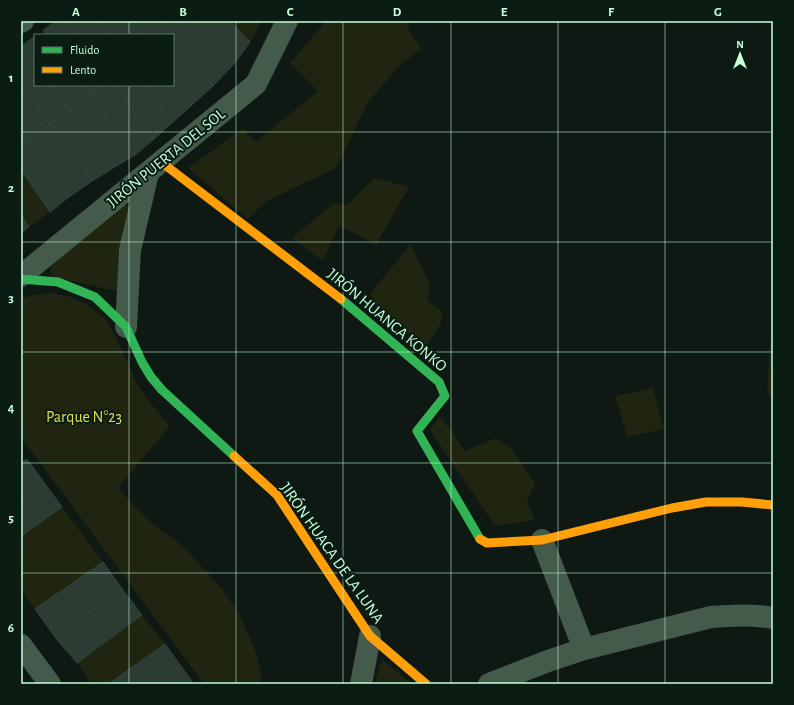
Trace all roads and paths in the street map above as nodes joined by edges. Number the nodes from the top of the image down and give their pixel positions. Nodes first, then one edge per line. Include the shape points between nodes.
1 (287, 21) edge
2 (154, 168) junction
3 (21, 276) edge
4 (21, 279) edge
5 (126, 327) junction
6 (773, 505) edge
7 (542, 540) junction
8 (773, 618) edge
9 (370, 636) junction
10 (21, 645) edge
11 (584, 649) junction
12 (50, 684) edge
13 (361, 684) edge
14 (426, 684) edge
15 (489, 684) edge

1 - 2 street, JIRÓN PUERTA DEL SOL via 256,84
2 - 3 street, JIRÓN PUERTA DEL SOL
2 - 5 street via 130,250
2 - 7 street, JIRÓN HUANCA KONKO via 338,296 439,382 445,396 417,431 478,538 487,543
4 - 5 street via 58,282 95,297
5 - 9 street, JIRÓN HUACA DE LA LUNA via 142,362 162,390 281,501
6 - 7 street, JIRÓN HUANCA KONKO via 706,502
7 - 11 street
8 - 11 street via 757,615 711,617
9 - 13 street
9 - 14 street, JIRÓN HUACA DE LA LUNA
10 - 12 street
11 - 15 street

